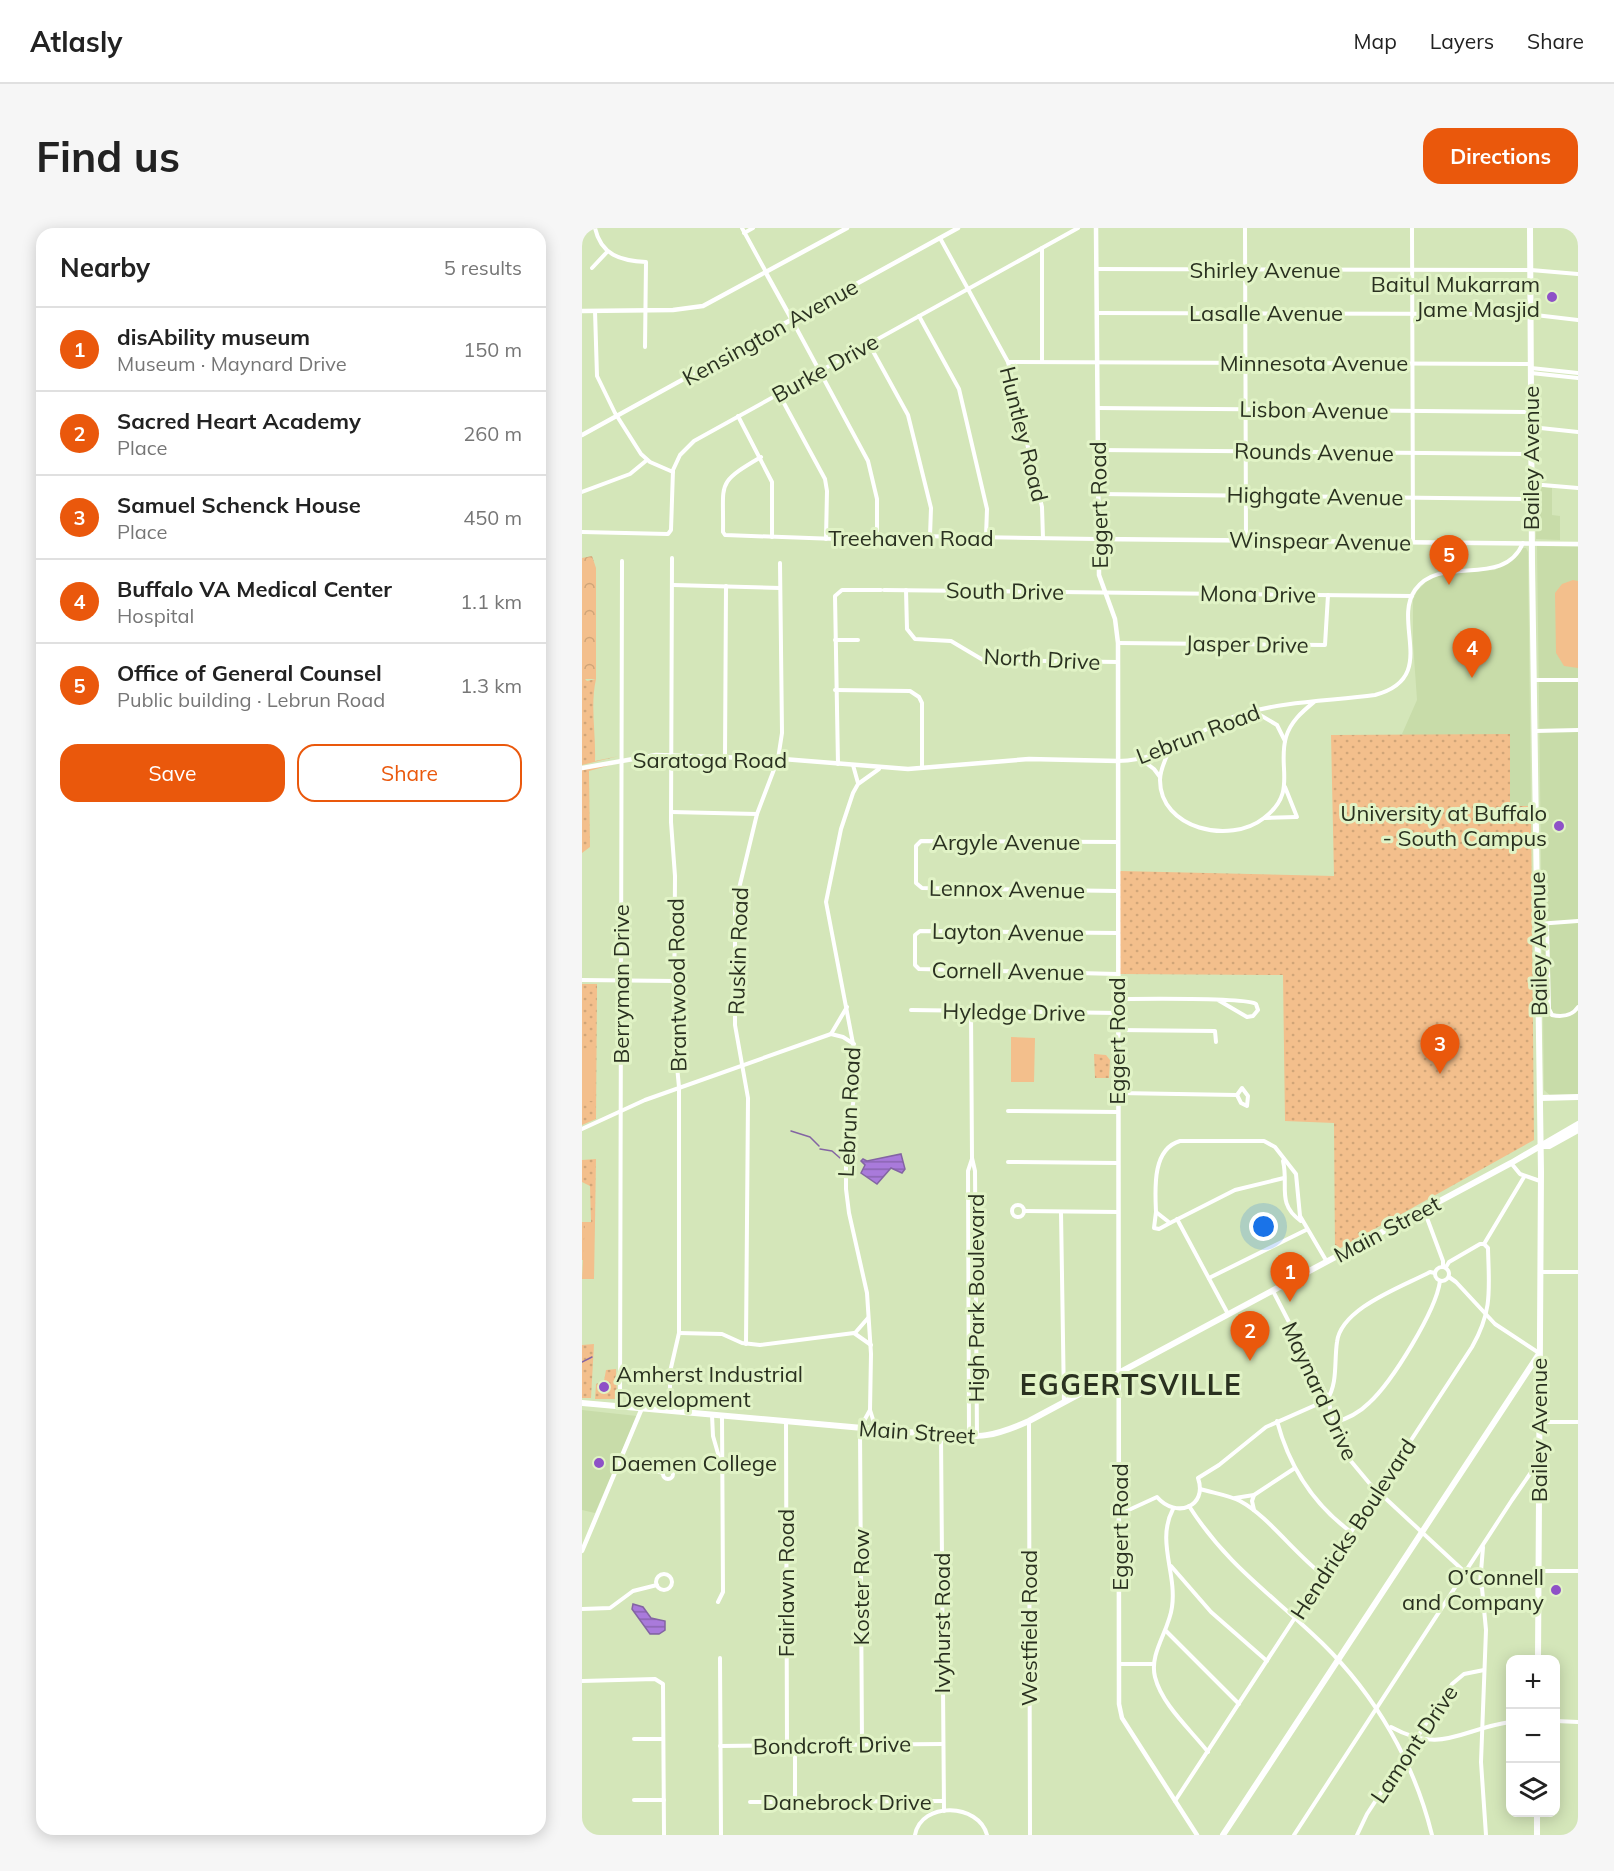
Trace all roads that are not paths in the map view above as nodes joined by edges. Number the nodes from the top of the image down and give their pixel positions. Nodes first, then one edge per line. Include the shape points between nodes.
1 (595, 228) edge
2 (742, 228) edge
3 (753, 228) edge
4 (847, 228) edge
5 (958, 228) edge
6 (1078, 228) edge
7 (1096, 228) edge
8 (1245, 228) edge
9 (1412, 228) edge
10 (1530, 228) edge
11 (744, 233) junction
12 (940, 238) junction
13 (1042, 248) junction
14 (607, 252) junction
15 (592, 268) dead end
16 (1097, 269) junction
17 (1245, 270) junction
18 (1412, 270) junction
19 (1531, 270) junction
20 (766, 273) junction
21 (1578, 274) edge
22 (968, 289) junction
23 (595, 310) junction
24 (645, 310) junction
25 (582, 311) edge
26 (1097, 313) junction
27 (1245, 313) junction
28 (1412, 314) junction
29 (1531, 314) junction
30 (919, 316) junction
31 (792, 320) junction
32 (1578, 320) edge
33 (869, 344) junction
34 (645, 347) dead end
35 (1008, 362) junction
36 (1042, 362) junction
37 (1097, 362) junction
38 (1245, 362) junction
39 (1412, 364) junction
40 (1531, 368) junction
41 (820, 371) junction
42 (1578, 373) edge
43 (1578, 378) edge
44 (779, 394) junction
45 (1098, 408) junction
46 (1245, 409) junction
47 (1412, 411) junction
48 (1531, 412) junction
49 (618, 416) junction
50 (738, 416) junction
51 (1531, 427) junction
52 (1578, 432) edge
53 (582, 435) edge
54 (1098, 450) junction
55 (1245, 451) junction
56 (1412, 453) junction
57 (1531, 454) junction
58 (761, 457) junction
59 (647, 460) junction
60 (673, 472) junction
61 (1531, 484) junction
62 (1578, 488) edge
63 (582, 492) edge
64 (1098, 494) junction
65 (1245, 496) junction
66 (1413, 498) junction
67 (1531, 499) junction
68 (582, 532) edge
69 (930, 536) junction
70 (772, 537) junction
71 (986, 537) junction
72 (1043, 538) junction
73 (826, 539) junction
74 (1098, 539) junction
75 (877, 540) junction
76 (1246, 540) junction
77 (1413, 542) junction
78 (1523, 543) junction
79 (1532, 543) junction
80 (1578, 544) edge
81 (672, 558) dead end
82 (622, 561) dead end
83 (780, 563) dead end
84 (673, 585) junction
85 (726, 586) junction
86 (780, 588) junction
87 (906, 590) junction
88 (1104, 592) junction
89 (1328, 595) junction
90 (1412, 596) junction
91 (834, 640) junction
92 (858, 640) dead end
93 (1118, 643) junction
94 (1118, 662) junction
95 (1533, 680) junction
96 (1578, 680) edge
97 (835, 690) junction
98 (1314, 702) junction
99 (1252, 711) junction
100 (1578, 730) edge
101 (1534, 731) junction
102 (1285, 742) junction
103 (1171, 748) junction
104 (671, 755) junction
105 (725, 756) junction
106 (778, 759) junction
107 (622, 760) junction
108 (1141, 760) junction
109 (1118, 761) junction
110 (838, 764) junction
111 (852, 765) junction
112 (582, 768) edge
113 (879, 769) junction
114 (922, 769) junction
115 (1160, 778) junction
116 (858, 783) junction
117 (1285, 784) junction
118 (671, 812) junction
119 (757, 814) junction
120 (1264, 818) junction
121 (1118, 842) junction
122 (916, 866) joint
123 (1118, 891) junction
124 (1578, 921) edge
125 (1537, 924) junction
126 (1547, 924) junction
127 (1117, 933) junction
128 (915, 950) joint
129 (1118, 974) junction
130 (582, 980) edge
131 (621, 980) junction
132 (675, 981) junction
133 (1117, 999) junction
134 (1218, 1000) junction
135 (848, 1007) junction
136 (1578, 1007) edge
137 (911, 1010) dead end
138 (971, 1011) junction
139 (1117, 1013) junction
140 (1117, 1030) junction
141 (831, 1034) junction
142 (1215, 1042) dead end
143 (854, 1044) junction
144 (742, 1065) junction
145 (679, 1087) junction
146 (1117, 1094) junction
147 (1237, 1095) dead end
148 (1578, 1097) edge
149 (1540, 1098) junction
150 (621, 1111) junction
151 (1008, 1111) dead end
152 (1117, 1112) junction
153 (1578, 1124) edge
154 (582, 1129) edge
155 (1578, 1130) edge
156 (1541, 1146) junction
157 (1282, 1157) junction
158 (972, 1158) junction
159 (1008, 1162) dead end
160 (1118, 1163) junction
161 (1511, 1163) junction
162 (1524, 1177) junction
163 (1284, 1178) junction
164 (1541, 1181) junction
165 (1424, 1209) junction
166 (1024, 1211) dead end
167 (1061, 1212) junction
168 (1118, 1212) junction
169 (1156, 1212) junction
170 (1177, 1219) junction
171 (1170, 1223) junction
172 (1302, 1223) junction
173 (1306, 1230) junction
174 (1484, 1244) junction
175 (1327, 1262) junction
176 (1444, 1267) junction
177 (1540, 1272) junction
178 (1578, 1272) edge
179 (1435, 1273) junction
180 (1449, 1277) junction
181 (1209, 1278) junction
182 (1440, 1281) junction
183 (969, 1291) junction
184 (976, 1291) junction
185 (1273, 1291) junction
186 (869, 1314) junction
187 (1228, 1315) junction
188 (1486, 1317) junction
189 (679, 1333) junction
190 (855, 1333) junction
191 (746, 1344) junction
192 (871, 1346) junction
193 (1539, 1353) junction
194 (1119, 1373) junction
195 (1525, 1374) junction
196 (1540, 1374) junction
197 (969, 1394) junction
198 (976, 1394) junction
199 (1328, 1398) junction
200 (1064, 1402) junction
201 (582, 1403) edge
202 (620, 1407) junction
203 (642, 1408) junction
204 (870, 1410) junction
205 (670, 1411) junction
206 (712, 1414) junction
207 (722, 1416) junction
208 (786, 1421) junction
209 (1029, 1421) junction
210 (1277, 1421) junction
211 (1539, 1422) junction
212 (1578, 1422) edge
213 (1333, 1423) junction
214 (860, 1428) junction
215 (876, 1429) junction
216 (941, 1435) junction
217 (973, 1438) junction
218 (621, 1460) junction
219 (1295, 1468) junction
220 (723, 1471) junction
221 (1539, 1471) junction
222 (663, 1473) dead end
223 (1200, 1489) junction
224 (1378, 1491) junction
225 (1254, 1495) junction
226 (1232, 1497) junction
227 (1189, 1506) junction
228 (1173, 1509) junction
229 (1255, 1510) junction
230 (1120, 1514) junction
231 (1422, 1531) junction
232 (1351, 1532) junction
233 (1484, 1544) junction
234 (582, 1551) edge
235 (1170, 1565) junction
236 (1466, 1571) junction
237 (1538, 1571) junction
238 (1578, 1571) edge
239 (1323, 1575) junction
240 (1181, 1580) junction
241 (1173, 1582) junction
242 (1480, 1584) junction
243 (657, 1585) junction
244 (718, 1602) dead end
245 (582, 1610) edge
246 (1294, 1619) junction
247 (1166, 1631) junction
248 (1538, 1655) edge
249 (720, 1658) dead end
250 (1338, 1660) junction
251 (1267, 1661) junction
252 (1120, 1664) junction
253 (1154, 1664) junction
254 (1484, 1671) junction
255 (582, 1681) edge
256 (1239, 1704) junction
257 (1375, 1709) junction
258 (1560, 1721) edge
259 (1578, 1722) edge
260 (1506, 1723) edge
261 (1389, 1726) junction
262 (1481, 1729) junction
263 (663, 1738) junction
264 (1418, 1738) junction
265 (634, 1739) dead end
266 (943, 1744) junction
267 (862, 1745) junction
268 (720, 1746) junction
269 (787, 1746) junction
270 (795, 1746) junction
271 (1208, 1752) junction
272 (1405, 1757) junction
273 (634, 1800) dead end
274 (664, 1800) junction
275 (943, 1801) junction
276 (1175, 1801) junction
277 (750, 1802) dead end
278 (795, 1802) junction
279 (944, 1811) junction
280 (1537, 1817) edge
281 (664, 1835) edge
282 (721, 1835) edge
283 (915, 1835) edge
284 (987, 1835) edge
285 (1030, 1835) edge
286 (1197, 1835) edge
287 (1223, 1835) edge
288 (1294, 1835) edge
289 (1357, 1835) edge
290 (1432, 1835) edge
291 (1486, 1835) edge
292 (1537, 1835) edge

1 - 14 street
2 - 11 street
3 - 11 street
4 - 20 street
5 - 12 street, Kensington Avenue
6 - 13 street, Burke Drive
7 - 16 street, Eggert Road
8 - 17 street
9 - 18 street
10 - 19 main road, Bailey Avenue
11 - 20 street
12 - 22 street, Huntley Road
12 - 31 street, Kensington Avenue
13 - 22 street, Burke Drive
13 - 36 street
14 - 15 street
14 - 24 street via 625,260 646,262
16 - 17 street, Shirley Avenue
16 - 26 street, Eggert Road
17 - 18 street, Shirley Avenue
17 - 27 street
18 - 19 street, Shirley Avenue
18 - 28 street
19 - 21 street, Shirley Avenue
19 - 29 main road, Bailey Avenue
20 - 24 street via 703,306
20 - 31 street
22 - 30 street, Burke Drive
22 - 35 street, Huntley Road
23 - 24 street
23 - 25 street
23 - 49 street via 597,376
24 - 34 street
26 - 27 street, Lasalle Avenue
26 - 37 street, Eggert Road
27 - 28 street, Lasalle Avenue
27 - 38 street
28 - 29 street, Lasalle Avenue
28 - 39 street
29 - 32 street, Lasalle Avenue
29 - 40 main road, Bailey Avenue
30 - 33 street, Burke Drive
30 - 71 street via 959,389 987,509
31 - 41 street
31 - 49 street, Kensington Avenue
33 - 41 street, Burke Drive
33 - 69 street via 908,415 931,508
35 - 36 street, Minnesota Avenue
35 - 72 street, Huntley Road via 1042,507
36 - 37 street, Minnesota Avenue
37 - 38 street, Minnesota Avenue
37 - 45 street, Eggert Road
38 - 39 street, Minnesota Avenue
38 - 46 street
39 - 40 street, Minnesota Avenue
39 - 47 street
40 - 42 street, Minnesota Avenue
40 - 43 street, Minnesota Avenue
40 - 48 main road, Bailey Avenue
41 - 44 street, Burke Drive
41 - 75 street via 868,461 877,499
44 - 50 street, Burke Drive
44 - 73 street via 825,479
45 - 46 street, Lisbon Avenue
45 - 54 street, Eggert Road
46 - 47 street, Lisbon Avenue
46 - 55 street
47 - 48 street, Lisbon Avenue
47 - 56 street
48 - 51 main road, Bailey Avenue
49 - 53 street, Kensington Avenue
49 - 59 street
50 - 58 street
50 - 60 street, Burke Drive via 694,441 680,455
51 - 52 street
51 - 57 main road, Bailey Avenue
54 - 55 street, Rounds Avenue
54 - 64 street, Eggert Road
55 - 56 street, Rounds Avenue
55 - 65 street
56 - 57 street, Rounds Avenue
56 - 66 street
57 - 61 main road, Bailey Avenue
58 - 70 street via 773,487
58 - 70 street, Treehaven Road via 732,474 726,482 724,534
59 - 60 street
59 - 63 street via 630,474
60 - 68 street, Burke Drive via 671,532
61 - 62 street
61 - 67 main road, Bailey Avenue
64 - 65 street, Highgate Avenue
64 - 74 street, Eggert Road
65 - 66 street, Highgate Avenue
65 - 76 street
66 - 67 street, Highgate Avenue
66 - 77 street
67 - 79 main road, Bailey Avenue
69 - 71 street, Treehaven Road
69 - 75 street, Treehaven Road
70 - 73 street, Treehaven Road
71 - 72 street, Treehaven Road
72 - 74 street, Treehaven Road
73 - 75 street, Treehaven Road
74 - 76 street, Winspear Avenue
74 - 88 street, Eggert Road via 1099,575
76 - 77 street, Winspear Avenue
77 - 78 street, Winspear Avenue
78 - 79 street, Winspear Avenue
78 - 90 street via 1500,565 1482,571 1435,574 1419,585
79 - 80 street, Winspear Avenue
79 - 95 main road, Bailey Avenue
81 - 84 street, Brantwood Road
82 - 107 street, Berryman Drive
83 - 86 street, Ruskin Road
84 - 85 street
84 - 104 street, Brantwood Road
85 - 86 street
85 - 105 street
86 - 106 street, Ruskin Road via 782,717
87 - 88 street, South Drive
87 - 91 street, South Drive via 838,592
87 - 94 street, North Drive via 907,629 915,639 951,641 982,660
88 - 89 street, Mona Drive
88 - 93 street, Eggert Road via 1116,619
89 - 90 street, Mona Drive
89 - 93 street, Jasper Drive via 1325,645
90 - 98 street, Lebrun Road via 1410,663 1399,683 1375,695
91 - 92 street
91 - 97 street
93 - 94 street, Eggert Road
94 - 109 street, Eggert Road
95 - 96 street
95 - 101 main road, Bailey Avenue
97 - 110 street
97 - 114 street via 916,694 922,706
98 - 99 street, Lebrun Road
98 - 102 street via 1295,719
99 - 102 street via 1277,725
99 - 103 street, Lebrun Road via 1211,726
100 - 101 street
101 - 125 main road, Bailey Avenue
102 - 117 street
103 - 108 street, Lebrun Road
103 - 115 street
104 - 105 street, Saratoga Road
104 - 107 street, Saratoga Road
104 - 118 street, Brantwood Road
105 - 106 street, Saratoga Road
106 - 110 street, Saratoga Road
106 - 119 street, Ruskin Road
107 - 112 street, Saratoga Road
107 - 131 street, Berryman Drive
108 - 109 street, Lebrun Road
108 - 115 street
109 - 114 street, Lebrun Road via 1029,759
109 - 121 street, Eggert Road
110 - 111 street, Lebrun Road
111 - 113 street, Lebrun Road
111 - 116 street
113 - 114 street, Lebrun Road
113 - 116 street
115 - 120 street via 1170,809 1201,828 1238,830
116 - 135 street, Lebrun Road via 841,829 826,902
117 - 120 street via 1278,802
117 - 120 street via 1297,817
118 - 119 street
118 - 132 street, Brantwood Road
119 - 144 street, Ruskin Road via 735,905 734,1001
121 - 122 street, Argyle Avenue via 921,841 916,846
121 - 123 street, Eggert Road
122 - 123 street, Lennox Avenue via 916,883 922,888
123 - 127 street, Eggert Road
124 - 126 street
125 - 126 street
125 - 149 main road, Bailey Avenue
126 - 136 street via 1548,1009 1552,1015 1563,1016
127 - 128 street, Layton Avenue via 920,931 915,935
127 - 129 street, Eggert Road
128 - 129 street, Cornell Avenue via 915,965 919,969
129 - 133 street, Eggert Road
130 - 131 street
131 - 132 street
131 - 150 street, Berryman Drive
132 - 145 street, Brantwood Road
133 - 134 street
133 - 139 street, Eggert Road
134 - 134 street via 1247,1017 1258,1010 1253,1001
135 - 141 street
135 - 143 street, Lebrun Road
137 - 138 street, Hyledge Drive
138 - 139 street, Hyledge Drive
138 - 158 street, High Park Boulevard
139 - 140 street, Eggert Road
140 - 142 street via 1215,1031
140 - 146 street, Eggert Road
141 - 143 street
141 - 144 street
143 - 186 street, Lebrun Road via 856,1083 845,1182
144 - 145 street
144 - 191 street, Ruskin Road via 748,1098
145 - 150 street
145 - 189 street, Brantwood Road
146 - 147 street
146 - 152 street, Eggert Road
148 - 149 main road
149 - 156 main road, Bailey Avenue
150 - 154 street
150 - 202 street, Berryman Drive
151 - 152 street
152 - 160 street, Eggert Road
153 - 156 main road, Main Street
155 - 156 main road, Main Street via 1549,1146
156 - 161 main road, Main Street
156 - 164 main road, Bailey Avenue
157 - 163 street
157 - 169 street via 1264,1141 1176,1142 1168,1148 1156,1170
157 - 172 street via 1297,1177
158 - 183 street, High Park Boulevard via 968,1171
158 - 184 street, High Park Boulevard
159 - 160 street
160 - 168 street, Eggert Road
161 - 162 street
161 - 165 main road, Main Street
162 - 164 street
162 - 174 street
163 - 170 street via 1235,1190
163 - 172 street via 1284,1201
164 - 177 main road, Bailey Avenue
165 - 175 main road, Main Street
165 - 176 street
166 - 167 street
167 - 168 street
167 - 200 street
168 - 194 street, Eggert Road
169 - 171 street
169 - 171 street via 1154,1228
170 - 171 street
170 - 181 street
172 - 173 street
173 - 175 street
173 - 181 street
174 - 176 street
174 - 188 street, Hendricks Boulevard via 1488,1248 1490,1278
175 - 185 main road, Main Street
176 - 179 street via 1438,1267
176 - 180 street
177 - 178 street
177 - 193 main road, Bailey Avenue
179 - 182 street
179 - 199 street via 1430,1272 1348,1318 1338,1337 1334,1385
180 - 182 street
180 - 188 street
181 - 187 street
182 - 213 street via 1431,1310 1382,1388 1363,1408
183 - 184 street
183 - 197 street, High Park Boulevard
184 - 198 street, High Park Boulevard
185 - 187 main road, Main Street
185 - 199 street, Maynard Drive
186 - 190 street
186 - 192 street, Lebrun Road
187 - 194 main road, Main Street
188 - 193 street
188 - 224 street, Hendricks Boulevard via 1472,1347
189 - 191 street via 722,1334
189 - 205 street, Brantwood Road via 670,1372
190 - 191 street via 774,1345
190 - 192 street
192 - 204 street, Lebrun Road
193 - 195 main road
193 - 196 main road, Bailey Avenue
194 - 200 main road, Main Street
194 - 230 street, Eggert Road
195 - 196 main road via 1534,1370
195 - 231 main road
196 - 211 main road, Bailey Avenue
197 - 198 street
197 - 217 street, High Park Boulevard
198 - 217 street, High Park Boulevard
199 - 210 street
199 - 213 street, Maynard Drive
200 - 209 main road, Main Street
201 - 202 main road, Main Street
202 - 203 main road, Main Street
203 - 205 main road, Main Street
203 - 218 street
204 - 214 street, Lebrun Road
204 - 215 street, Lebrun Road
205 - 206 main road, Main Street
206 - 207 main road, Main Street
206 - 220 street via 712,1436
207 - 208 main road, Main Street
207 - 220 street
208 - 214 main road, Main Street
208 - 269 street, Fairlawn Road
209 - 217 main road, Main Street via 999,1434
209 - 285 street, Westfield Road
210 - 219 street
210 - 223 street via 1198,1478
211 - 212 street
211 - 221 main road, Bailey Avenue
213 - 224 street, Maynard Drive via 1350,1460
214 - 215 main road, Main Street
214 - 267 street, Koster Row
215 - 216 main road, Main Street
216 - 217 main road, Main Street
216 - 266 street, Ivyhurst Road
218 - 222 street
218 - 234 street
219 - 225 street
219 - 232 street via 1323,1507
220 - 244 street via 723,1592
221 - 233 street via 1532,1471
221 - 237 main road, Bailey Avenue
223 - 226 street
223 - 227 street
224 - 231 street, Maynard Drive
224 - 232 street, Hendricks Boulevard
225 - 226 street
225 - 229 street
226 - 229 street
227 - 228 street
227 - 246 street via 1234,1564
228 - 230 street via 1157,1497
228 - 235 street via 1165,1534
229 - 239 street
230 - 252 street, Eggert Road
231 - 236 street, Maynard Drive
231 - 250 main road
232 - 239 street, Hendricks Boulevard
233 - 236 street
233 - 242 street
235 - 240 street
235 - 241 street
236 - 242 street, Maynard Drive
236 - 257 street
237 - 238 street
237 - 248 main road, Bailey Avenue
239 - 246 street, Hendricks Boulevard
240 - 241 street
240 - 251 street
241 - 247 street
242 - 254 street via 1486,1619
243 - 243 street via 668,1590 672,1578 660,1575
243 - 245 street via 633,1591 610,1608
246 - 250 street
246 - 251 street, Hendricks Boulevard
247 - 253 street
247 - 256 street
249 - 268 street
250 - 257 street
250 - 287 main road
251 - 256 street, Hendricks Boulevard
252 - 253 street
252 - 276 street, Eggert Road via 1122,1718
253 - 271 street via 1156,1680 1166,1699
254 - 262 street
254 - 264 street, Lamont Drive via 1469,1672 1455,1680
255 - 263 street via 659,1680 663,1688
256 - 271 street, Hendricks Boulevard
257 - 261 street
257 - 288 street
258 - 259 street
260 - 262 street
261 - 264 street
261 - 272 street
262 - 264 street via 1448,1740
262 - 291 street
263 - 265 street
263 - 274 street
264 - 272 street, Lamont Drive
266 - 267 street, Bondcroft Drive
266 - 275 street, Ivyhurst Road
267 - 270 street, Bondcroft Drive
268 - 269 street, Bondcroft Drive
268 - 282 street
269 - 270 street, Bondcroft Drive
270 - 278 street
271 - 276 street, Hendricks Boulevard
272 - 289 street, Lamont Drive via 1366,1814
272 - 290 street
273 - 274 street
274 - 281 street
275 - 278 street, Danebrock Drive
275 - 279 street, Ivyhurst Road
276 - 286 street, Eggert Road
277 - 278 street, Danebrock Drive
279 - 283 street via 926,1816
279 - 284 street via 973,1815
280 - 292 main road

